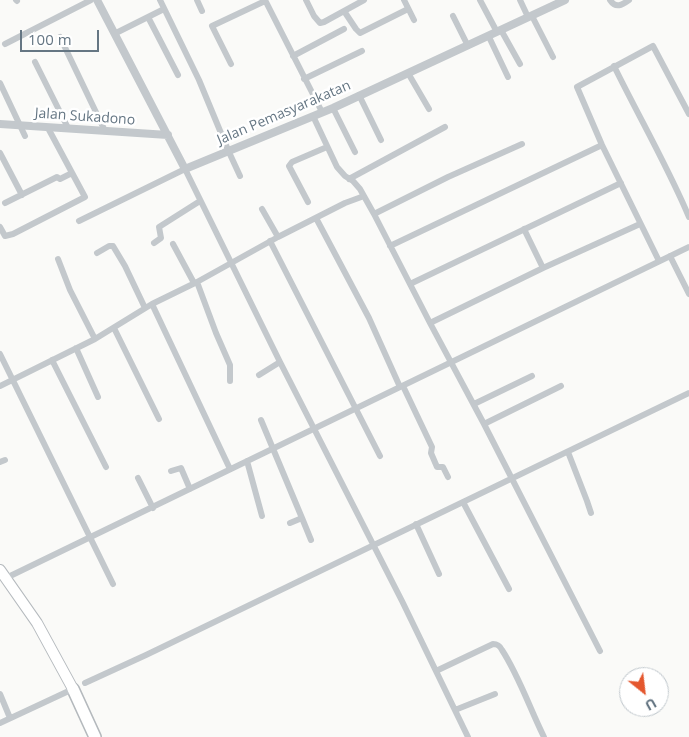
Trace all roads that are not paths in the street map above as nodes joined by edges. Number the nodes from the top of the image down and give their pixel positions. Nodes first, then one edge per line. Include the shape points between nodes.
1 (92, 0) edge
2 (97, 0) edge
3 (160, 0) edge
4 (197, 0) edge
5 (265, 0) edge
6 (306, 0) edge
7 (364, 0) edge
8 (404, 0) edge
9 (480, 0) edge
10 (520, 0) edge
11 (565, 0) edge
12 (610, 0) edge
13 (629, 0) edge
14 (350, 3) edge
15 (164, 9) junction
16 (408, 9) junction
17 (202, 11) dead end
18 (344, 11) junction
19 (453, 16) dead end
20 (530, 16) junction
21 (148, 17) junction
22 (414, 20) dead end
23 (344, 29) dead end
24 (499, 31) junction
25 (116, 33) junction
26 (489, 36) junction
27 (60, 37) dead end
28 (5, 44) dead end
29 (468, 46) junction
30 (362, 51) dead end
31 (293, 56) junction
32 (553, 57) dead end
33 (35, 62) dead end
34 (232, 64) dead end
35 (520, 64) dead end
36 (614, 66) junction
37 (408, 73) junction
38 (178, 75) dead end
39 (508, 77) dead end
40 (304, 79) junction
41 (0, 83) edge
42 (359, 95) junction
43 (332, 108) junction
44 (430, 110) dead end
45 (322, 112) junction
46 (689, 114) edge
47 (313, 116) junction
48 (0, 124) edge
49 (20, 126) junction
50 (445, 127) dead end
51 (48, 128) junction
52 (68, 128) junction
53 (105, 131) junction
54 (26, 136) dead end
55 (168, 136) junction
56 (381, 140) dead end
57 (522, 144) dead end
58 (602, 145) junction
59 (327, 147) junction
60 (228, 150) junction
61 (355, 152) dead end
62 (0, 153) edge
63 (185, 169) junction
64 (72, 173) junction
65 (240, 176) dead end
66 (349, 178) junction
67 (621, 183) junction
68 (22, 195) junction
69 (364, 196) junction
70 (200, 201) junction
71 (308, 202) dead end
72 (4, 203) dead end
73 (262, 209) dead end
74 (374, 214) junction
75 (689, 217) edge
76 (316, 218) junction
77 (80, 220) dead end
78 (640, 224) junction
79 (0, 227) edge
80 (524, 229) junction
81 (278, 237) junction
82 (270, 241) junction
83 (154, 243) dead end
84 (173, 244) dead end
85 (390, 246) junction
86 (689, 247) edge
87 (97, 253) dead end
88 (670, 256) junction
89 (58, 259) dead end
90 (659, 261) junction
91 (231, 262) junction
92 (543, 268) junction
93 (195, 283) junction
94 (410, 284) junction
95 (689, 294) edge
96 (152, 304) junction
97 (145, 308) junction
98 (430, 323) junction
99 (114, 328) junction
100 (94, 339) junction
101 (76, 348) junction
102 (0, 354) edge
103 (52, 360) junction
104 (280, 362) junction
105 (451, 362) junction
106 (259, 375) dead end
107 (532, 376) dead end
108 (12, 380) junction
109 (230, 381) dead end
110 (0, 386) edge
111 (561, 386) dead end
112 (402, 387) junction
113 (689, 393) edge
114 (98, 397) dead end
115 (474, 404) junction
116 (355, 409) junction
117 (159, 419) dead end
118 (261, 420) dead end
119 (484, 424) junction
120 (315, 429) junction
121 (273, 450) junction
122 (568, 452) junction
123 (380, 456) dead end
124 (247, 461) junction
125 (106, 467) dead end
126 (230, 469) junction
127 (171, 471) dead end
128 (448, 477) dead end
129 (138, 478) dead end
130 (511, 479) junction
131 (190, 489) junction
132 (463, 502) junction
133 (153, 508) junction
134 (590, 513) dead end
135 (262, 516) dead end
136 (302, 518) junction
137 (290, 523) dead end
138 (416, 524) junction
139 (90, 538) junction
140 (311, 540) dead end
141 (373, 546) junction
142 (439, 574) dead end
143 (2, 578) edge
144 (112, 584) dead end
145 (509, 589) dead end
146 (600, 651) dead end
147 (436, 671) junction
148 (85, 683) dead end
149 (71, 690) junction
150 (0, 694) edge
151 (495, 694) dead end
152 (455, 710) junction
153 (10, 718) junction
154 (0, 724) edge
155 (88, 737) edge
156 (95, 737) edge
157 (468, 737) edge
158 (544, 737) edge

1 - 28 street
2 - 25 street
3 - 15 street
4 - 17 street
5 - 31 street
5 - 34 street via 212,26
6 - 18 street via 320,22
7 - 14 street
8 - 16 street
9 - 24 street
10 - 20 street
11 - 20 street, Jalan Pemasyarakatan
12 - 13 street via 618,6
14 - 18 street
15 - 21 street
15 - 60 street via 199,80
16 - 18 street via 360,33
16 - 22 street
19 - 29 street
20 - 24 street, Jalan Pemasyarakatan
20 - 32 street
21 - 25 street
21 - 38 street
23 - 31 street
24 - 26 street, Jalan Pemasyarakatan
24 - 35 street
25 - 55 street
26 - 29 street, Jalan Pemasyarakatan
26 - 39 street
27 - 53 street
29 - 37 street, Jalan Pemasyarakatan
30 - 40 street
31 - 40 street
33 - 52 street
36 - 46 street via 653,46
36 - 58 street via 577,88
36 - 75 street
37 - 42 street, Jalan Pemasyarakatan
37 - 44 street
40 - 45 street
41 - 49 street
42 - 43 street, Jalan Pemasyarakatan
42 - 56 street
43 - 45 street, Jalan Pemasyarakatan
43 - 61 street
45 - 47 street, Jalan Pemasyarakatan
47 - 59 street
47 - 60 street, Jalan Pemasyarakatan
48 - 49 street, Jalan Sukadono
49 - 51 street, Jalan Sukadono
49 - 54 street
50 - 66 street
51 - 52 street, Jalan Sukadono
51 - 64 street
52 - 53 street, Jalan Sukadono
53 - 55 street, Jalan Sukadono
55 - 63 street
57 - 74 street
58 - 67 street
58 - 85 street
59 - 66 street via 341,173
59 - 71 street via 289,166
60 - 63 street, Jalan Pemasyarakatan
60 - 65 street
62 - 68 street
63 - 70 street
63 - 77 street
64 - 68 street
64 - 79 street via 84,197 13,234 6,236
66 - 69 street
67 - 78 street
67 - 80 street
68 - 72 street
69 - 74 street
69 - 76 street
70 - 83 street via 159,227 161,238
70 - 91 street
73 - 81 street
74 - 85 street
76 - 81 street
76 - 112 street
78 - 90 street
78 - 92 street
80 - 92 street
80 - 94 street
81 - 82 street
82 - 91 street
82 - 116 street
84 - 93 street
85 - 94 street
86 - 88 street
87 - 97 street via 113,246
88 - 90 street
88 - 95 street
89 - 100 street
90 - 105 street
91 - 93 street
91 - 104 street
92 - 98 street
93 - 96 street
93 - 109 street via 230,365
94 - 98 street
96 - 97 street
96 - 126 street
97 - 99 street
98 - 105 street
99 - 100 street
99 - 117 street
100 - 101 street
101 - 103 street
101 - 114 street
102 - 108 street
103 - 108 street
103 - 125 street
104 - 106 street
104 - 120 street
105 - 112 street
105 - 115 street
107 - 115 street
108 - 110 street
108 - 139 street
111 - 119 street
112 - 116 street
112 - 128 street via 432,447 437,467 443,467
113 - 122 street
115 - 119 street
116 - 120 street
116 - 123 street
118 - 121 street
119 - 130 street
120 - 121 street
120 - 141 street
121 - 124 street
121 - 136 street
122 - 130 street
122 - 134 street
124 - 126 street
124 - 135 street
126 - 131 street
127 - 131 street via 181,468
129 - 133 street
130 - 132 street
130 - 146 street
131 - 133 street
132 - 138 street
132 - 145 street
133 - 139 street
136 - 137 street
136 - 140 street
138 - 141 street
138 - 142 street
139 - 143 street
139 - 144 street
141 - 147 street
141 - 148 street
143 - 149 main road via 34,624
147 - 152 street
147 - 158 street via 493,644 498,645
149 - 153 street
149 - 155 highway
149 - 156 highway
150 - 153 street
151 - 152 street
152 - 157 street
153 - 154 street

